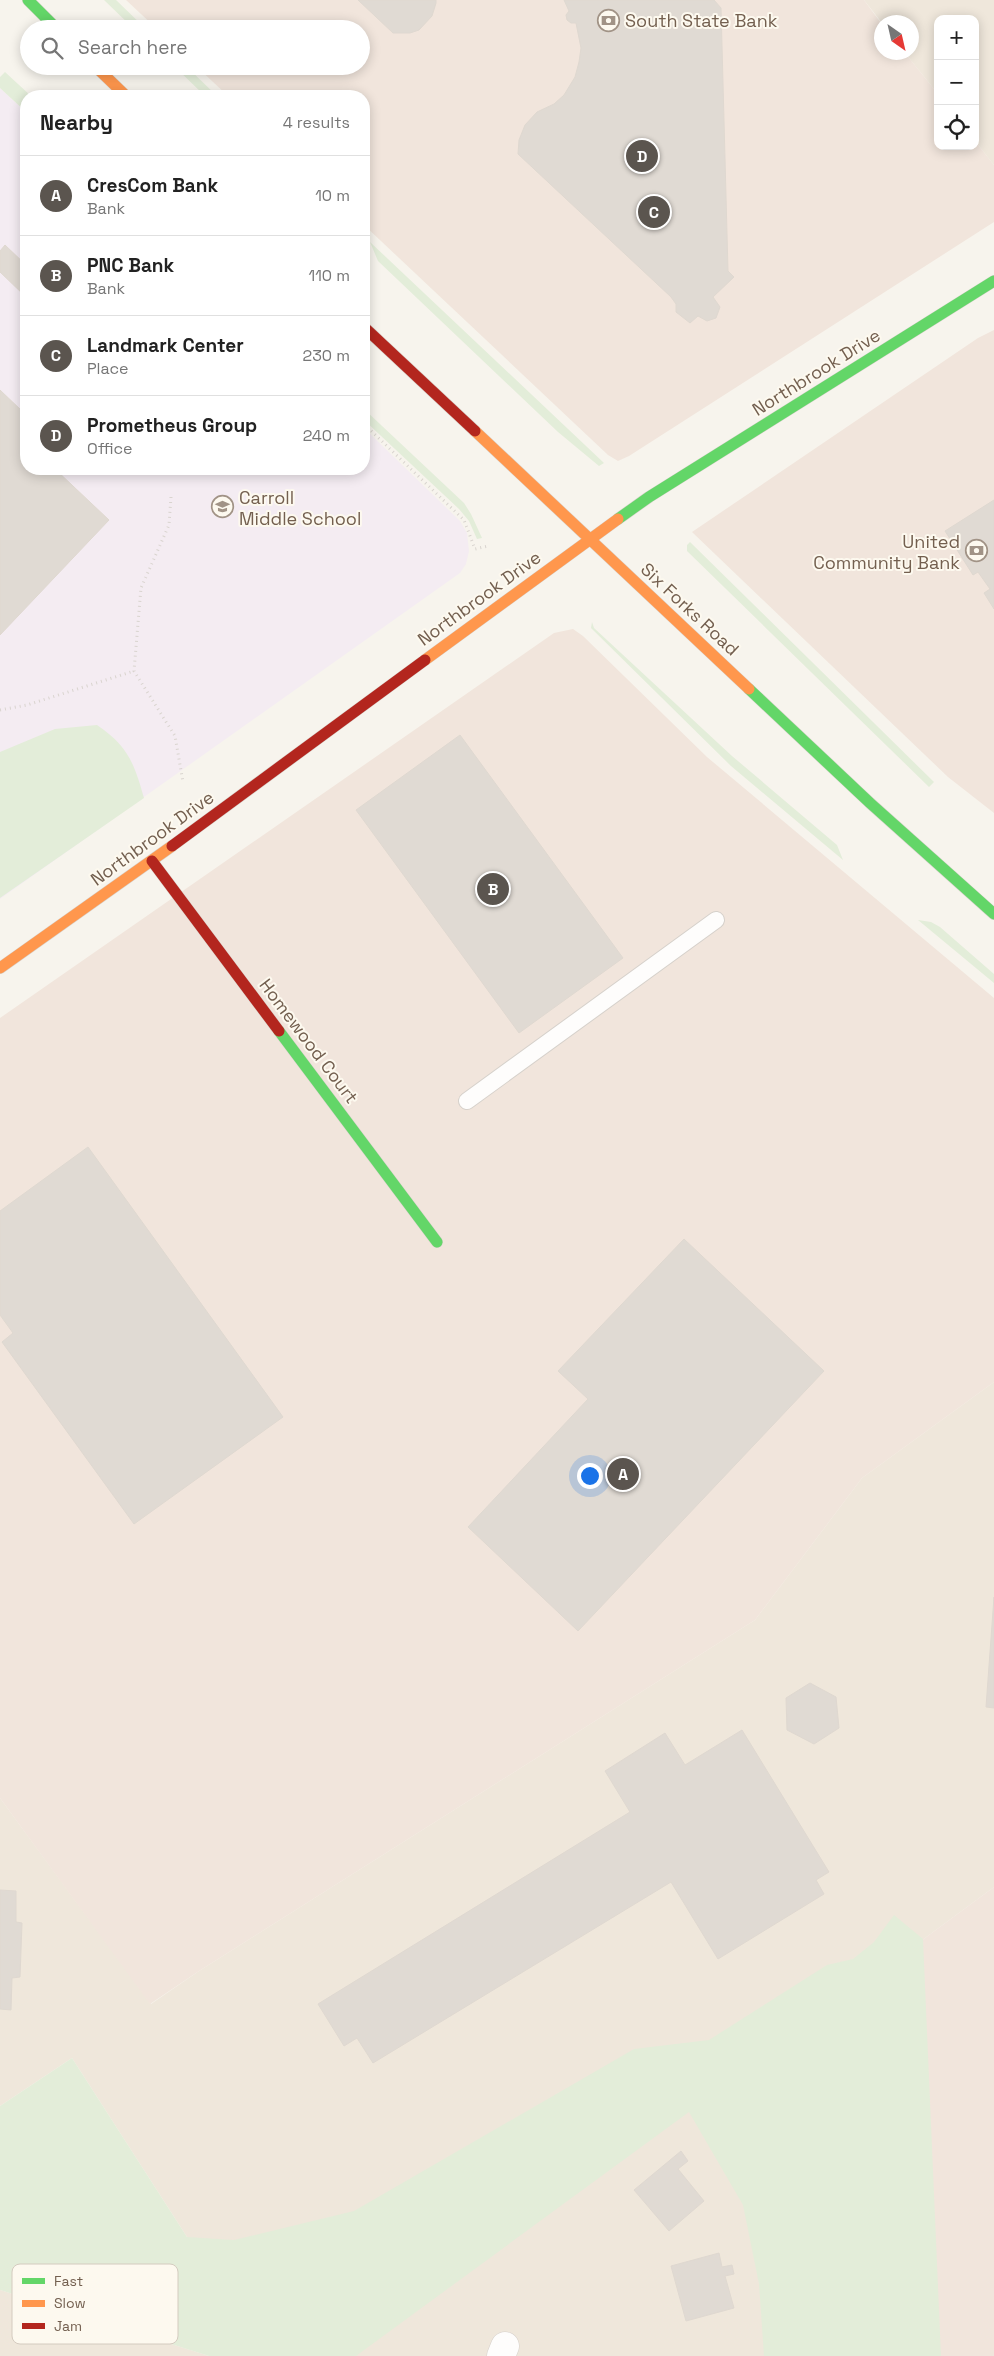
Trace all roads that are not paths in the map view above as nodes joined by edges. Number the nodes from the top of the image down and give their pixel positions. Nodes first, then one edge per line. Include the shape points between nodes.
1 (28, 0) edge
2 (48, 20) edge
3 (104, 75) edge
4 (120, 90) edge
5 (994, 281) edge
6 (370, 332) edge
7 (591, 539) junction
8 (152, 861) junction
9 (994, 914) edge
10 (716, 920) dead end
11 (0, 968) edge
12 (466, 1101) dead end
13 (437, 1242) dead end

1 - 2 street
3 - 4 street
5 - 7 street, Northbrook Drive via 649,497
6 - 7 street, Six Forks Road
7 - 8 street, Northbrook Drive
7 - 9 street, Six Forks Road via 870,803
8 - 11 street, Northbrook Drive
8 - 13 street, Homewood Court
10 - 12 lane

